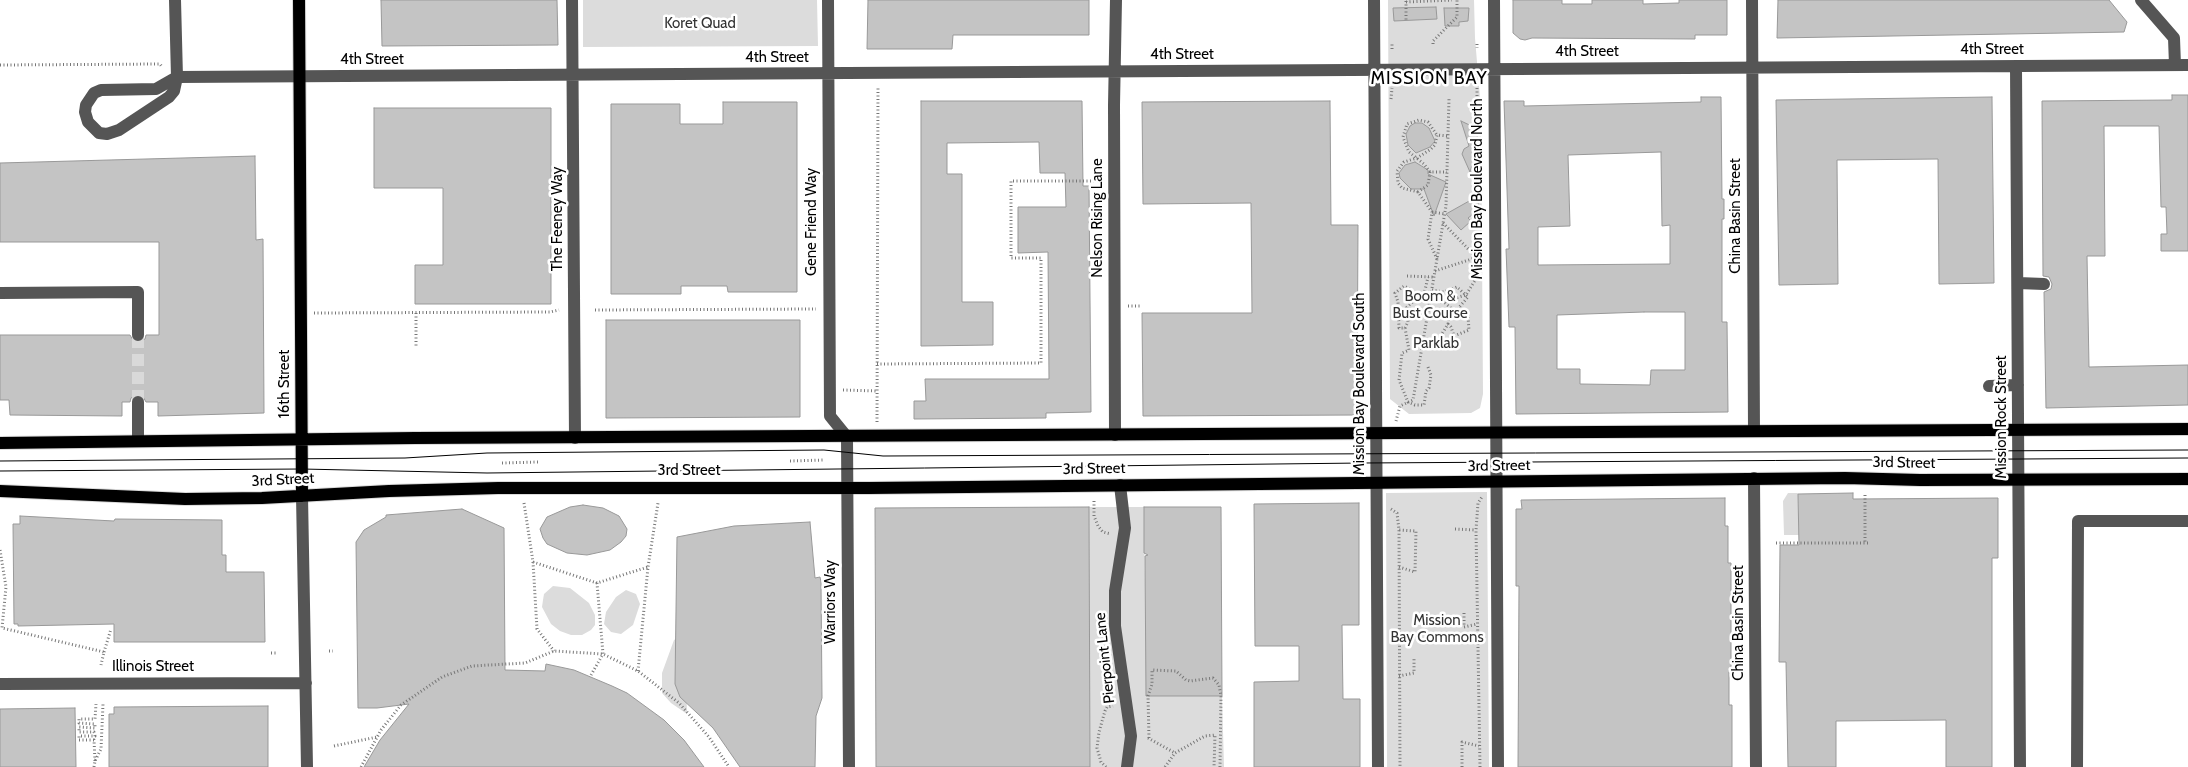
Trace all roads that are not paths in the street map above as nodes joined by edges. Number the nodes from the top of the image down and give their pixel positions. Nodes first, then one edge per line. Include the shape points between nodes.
1 (176, 0) edge
2 (299, 0) edge
3 (572, 0) edge
4 (828, 0) edge
5 (1116, 0) edge
6 (1374, 0) edge
7 (1494, 0) edge
8 (1752, 0) edge
9 (2141, 0) edge
10 (2182, 65) edge
11 (2016, 66) junction
12 (1752, 68) junction
13 (1374, 70) junction
14 (1494, 70) junction
15 (1115, 72) junction
16 (828, 74) junction
17 (573, 75) junction
18 (177, 77) junction
19 (300, 77) junction
20 (2018, 283) junction
21 (2044, 284) dead end
22 (0, 294) edge
23 (138, 335) tunnel mouth
24 (2018, 385) junction
25 (1990, 386) dead end
26 (138, 402) tunnel mouth
27 (2188, 429) edge
28 (2018, 430) junction
29 (1754, 432) junction
30 (1496, 433) junction
31 (1376, 434) junction
32 (1115, 435) junction
33 (847, 437) junction
34 (576, 438) junction
35 (302, 439) junction
36 (138, 441) junction
37 (0, 443) edge
38 (1754, 478) junction
39 (2019, 479) junction
40 (2188, 479) edge
41 (1496, 482) junction
42 (1377, 483) junction
43 (1120, 485) junction
44 (847, 487) junction
45 (0, 491) edge
46 (302, 496) junction
47 (2188, 521) edge
48 (306, 683) junction
49 (0, 684) edge
50 (307, 767) edge
51 (849, 767) edge
52 (1127, 767) edge
53 (1378, 767) edge
54 (1498, 767) edge
55 (1756, 767) edge
56 (2020, 767) edge
57 (2077, 767) edge

1 - 18 street
2 - 19 main road, 16th Street
3 - 17 street, The Feeney Way
4 - 16 street, Gene Friend Way
5 - 15 street, Nelson Rising Lane
6 - 13 street, Mission Bay Boulevard South
7 - 14 street, Mission Bay Boulevard North
8 - 12 street, China Basin Street
9 - 10 street via 2174,38
10 - 11 street, 4th Street
11 - 12 street, 4th Street
11 - 20 street, Mission Rock Street
12 - 14 street, 4th Street
12 - 29 street, China Basin Street
13 - 14 street, 4th Street
13 - 15 street, 4th Street
13 - 31 street, Mission Bay Boulevard South
14 - 30 street, Mission Bay Boulevard North
15 - 16 street, 4th Street
15 - 32 street, Nelson Rising Lane
16 - 17 street, 4th Street
16 - 33 street, Gene Friend Way via 830,416
17 - 19 street, 4th Street
17 - 34 street, The Feeney Way
18 - 18 street via 156,89 101,90 94,93 86,105 88,122 99,133 119,130 169,97
18 - 19 street, 4th Street
19 - 35 main road, 16th Street
20 - 21 street
20 - 24 street, Mission Rock Street
22 - 23 street via 138,292
24 - 25 street
24 - 28 street, Mission Rock Street
26 - 36 street
27 - 28 main road
28 - 29 main road
28 - 39 street, Mission Rock Street
29 - 30 main road
30 - 31 main road
30 - 41 street, Mission Bay Boulevard North
31 - 32 main road
31 - 42 street, Mission Bay Boulevard South
32 - 33 main road
33 - 34 main road
33 - 44 street, Warriors Way
34 - 35 main road
35 - 36 main road
35 - 46 main road, 16th Street
36 - 37 main road
38 - 39 main road, 3rd Street
38 - 41 main road, 3rd Street
38 - 55 street, China Basin Street
39 - 40 main road, 3rd Street
39 - 56 street, Mission Rock Street
41 - 42 main road, 3rd Street
41 - 54 street, Mission Bay Boulevard North
42 - 43 main road, 3rd Street
42 - 53 street, Mission Bay Boulevard South
43 - 44 main road, 3rd Street
43 - 52 street, Pierpoint Lane via 1125,515 1115,590 1114,626 1131,742
44 - 46 main road, 3rd Street via 498,488
44 - 51 street, Warriors Way
45 - 46 main road, 3rd Street via 185,499
46 - 48 street, 16th Street
47 - 57 street via 2078,522
48 - 49 street, Illinois Street
48 - 50 street, 16th Street

